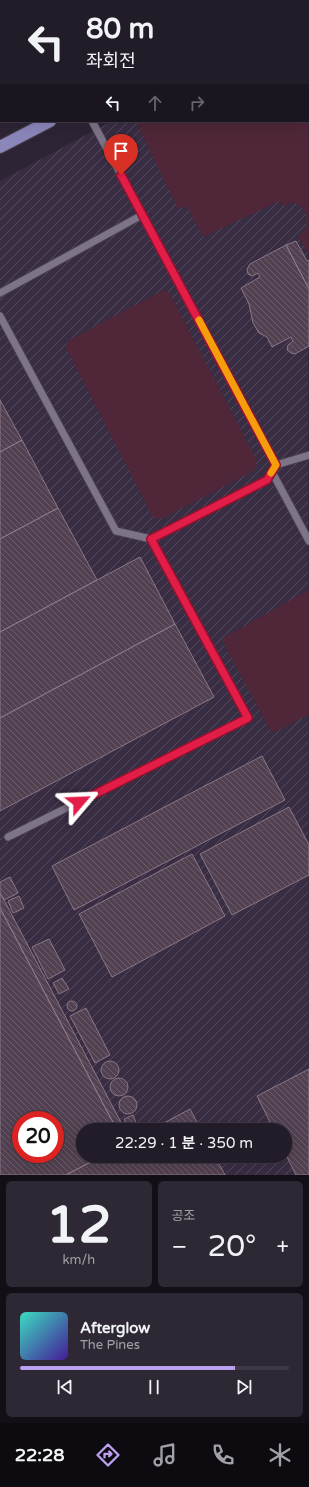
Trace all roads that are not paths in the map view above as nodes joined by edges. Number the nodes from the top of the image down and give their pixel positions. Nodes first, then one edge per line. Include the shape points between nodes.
1 (48, 122) edge
2 (93, 122) edge
3 (0, 147) edge
4 (142, 215) junction
5 (0, 293) edge
6 (0, 316) edge
7 (309, 455) edge
8 (276, 465) junction
9 (272, 472) junction
10 (151, 539) junction
11 (309, 540) edge
12 (8, 837) dead end

1 - 3 main road
2 - 4 lane
4 - 5 lane
4 - 8 lane
6 - 10 lane via 116,531
7 - 8 lane
8 - 9 lane
9 - 10 lane via 267,480
9 - 11 lane
10 - 12 lane via 248,718

